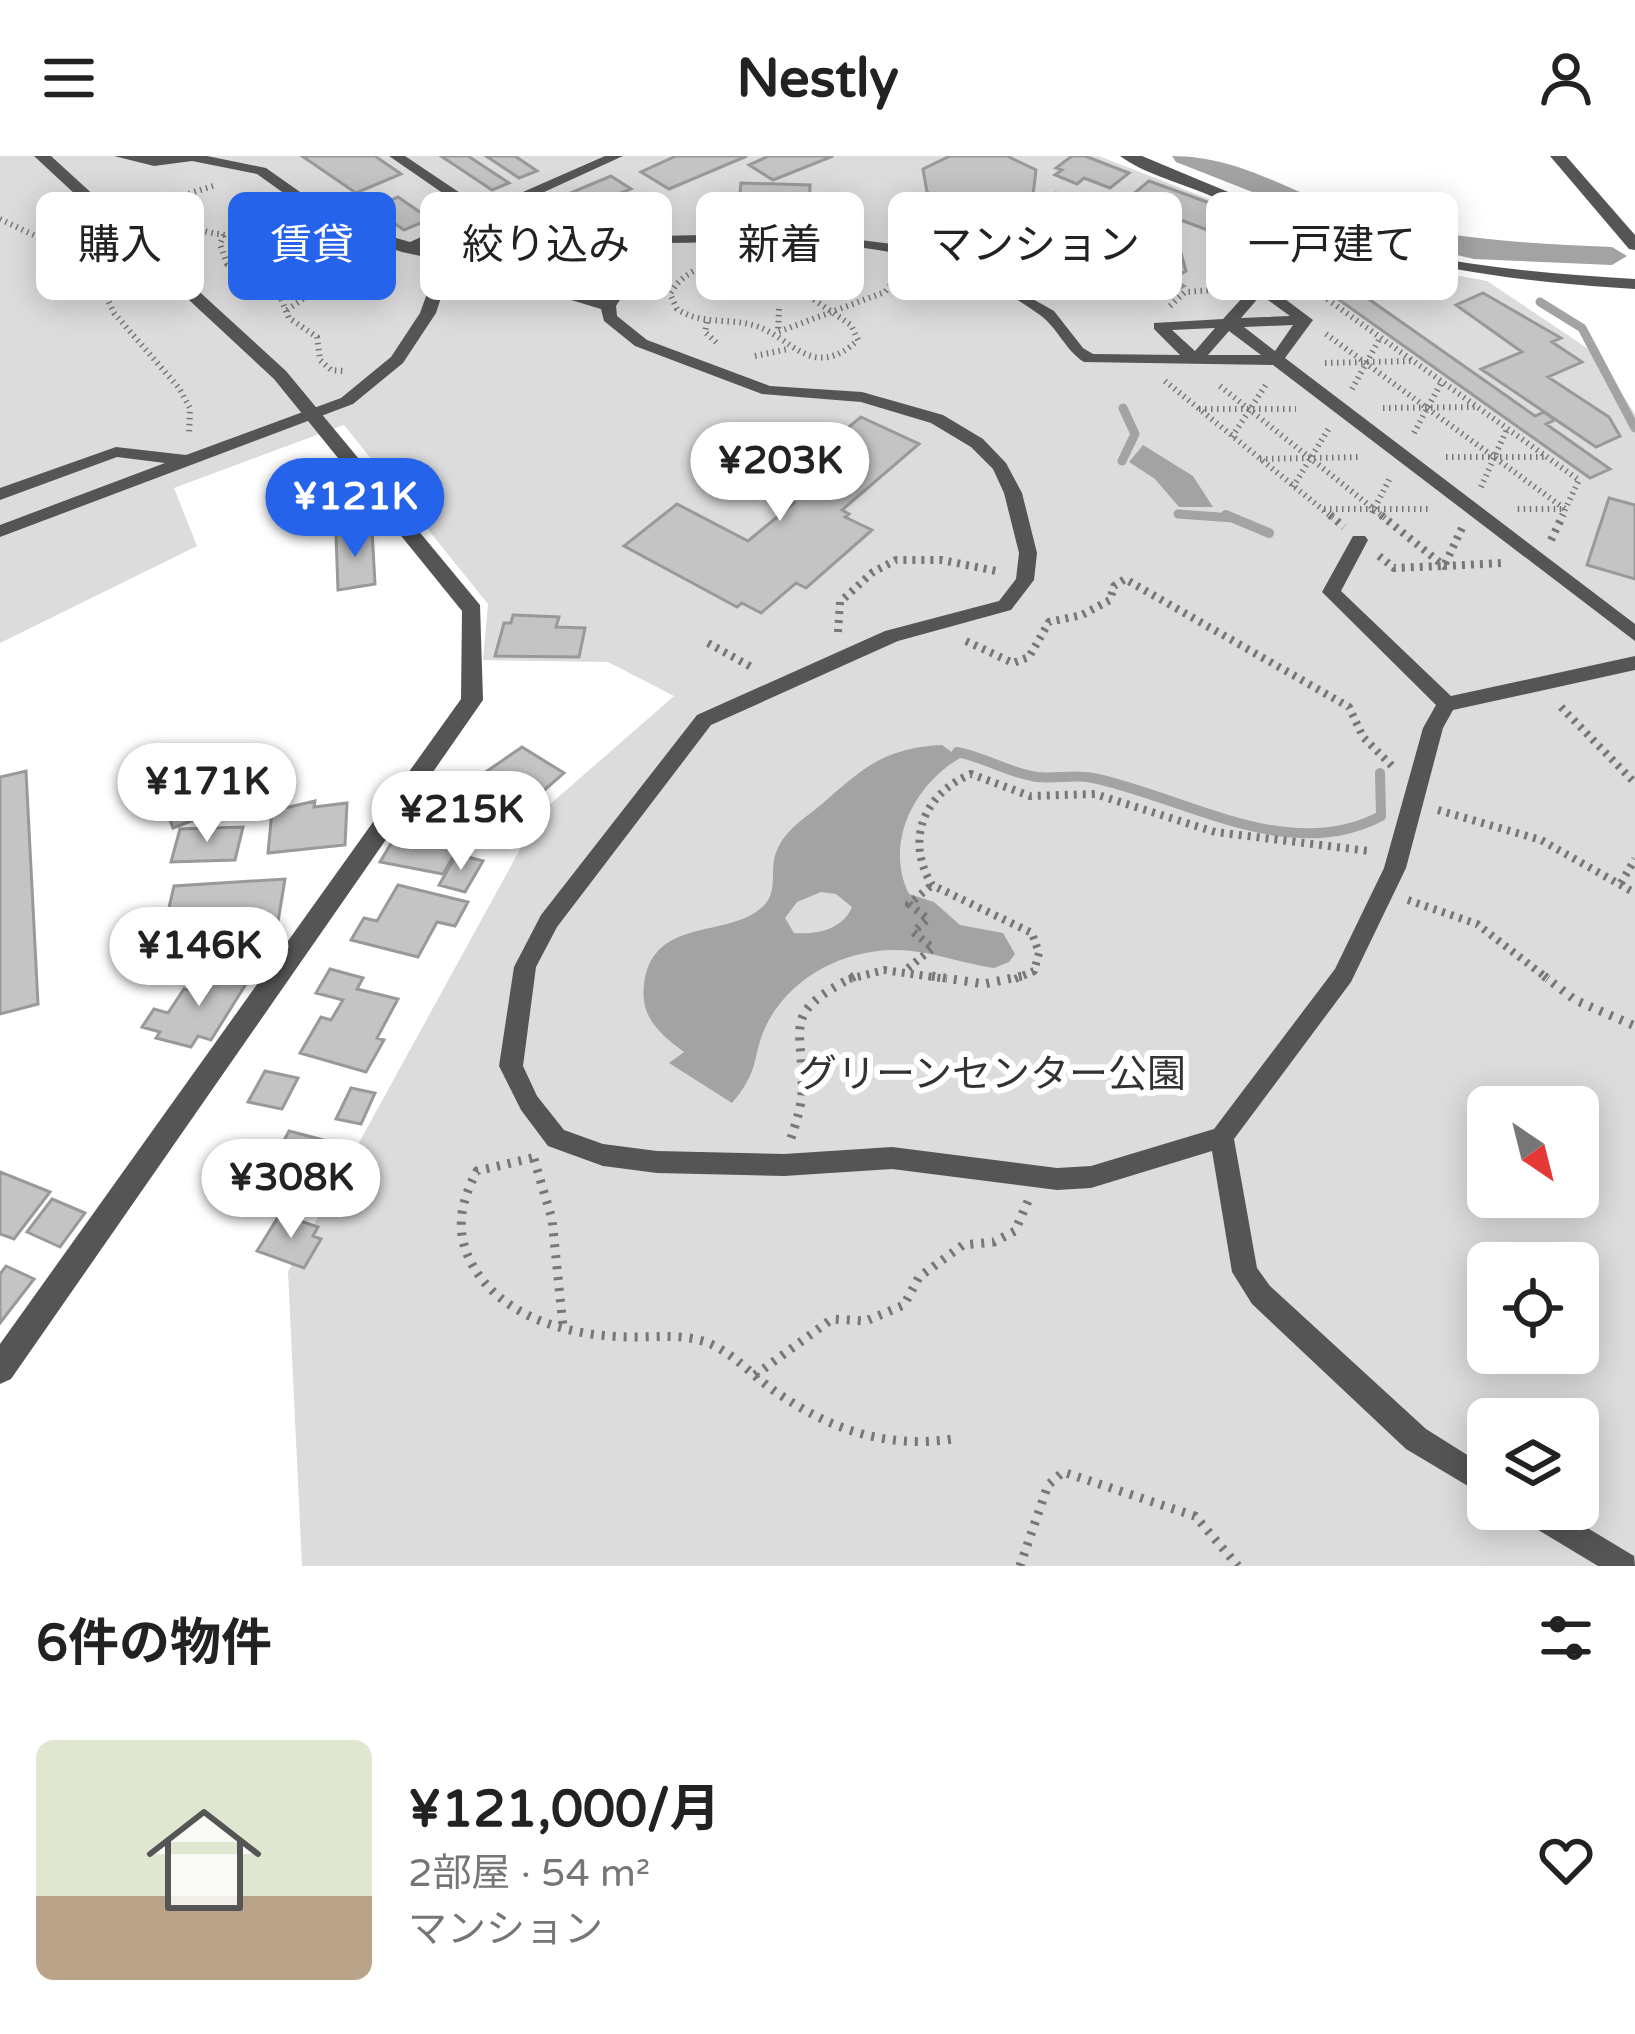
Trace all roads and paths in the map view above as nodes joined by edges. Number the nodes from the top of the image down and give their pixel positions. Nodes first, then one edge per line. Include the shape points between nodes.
1 (42, 156) edge
2 (121, 156) edge
3 (396, 156) edge
4 (616, 156) edge
5 (1128, 156) edge
6 (1558, 156) edge
7 (237, 165) junction
8 (288, 192) edge
9 (449, 192) edge
10 (535, 192) edge
11 (0, 219) edge
12 (224, 235) junction
13 (228, 235) edge
14 (420, 243) edge
15 (1635, 244) edge
16 (396, 246) edge
17 (407, 249) junction
18 (420, 253) edge
19 (696, 269) edge
20 (1635, 284) edge
21 (888, 288) edge
22 (300, 300) edge
23 (432, 300) edge
24 (586, 300) edge
25 (815, 300) edge
26 (608, 306) junction
27 (779, 309) dead end
28 (286, 310) junction
29 (833, 312) junction
30 (1305, 320) junction
31 (706, 322) junction
32 (1229, 323) junction
33 (778, 332) junction
34 (788, 349) junction
35 (729, 353) dead end
36 (743, 355) dead end
37 (1137, 359) junction
38 (1195, 360) junction
39 (1276, 360) junction
40 (397, 361) junction
41 (316, 413) junction
42 (1507, 429) dead end
43 (189, 460) junction
44 (0, 494) edge
45 (1472, 509) junction
46 (0, 531) edge
47 (1359, 540) junction
48 (1025, 580) junction
49 (1635, 634) edge
50 (834, 637) dead end
51 (960, 639) dead end
52 (708, 643) dead end
53 (1635, 663) edge
54 (759, 670) dead end
55 (1540, 683) junction
56 (1447, 704) junction
57 (1635, 783) edge
58 (1415, 797) junction
59 (1400, 852) junction
60 (1635, 859) edge
61 (1621, 883) junction
62 (932, 886) junction
63 (1384, 892) junction
64 (1635, 893) edge
65 (906, 970) junction
66 (1635, 1026) edge
67 (1222, 1137) junction
68 (556, 1138) junction
69 (534, 1158) junction
70 (784, 1165) junction
71 (1031, 1176) junction
72 (563, 1327) junction
73 (0, 1369) edge
74 (754, 1376) junction
75 (953, 1439) dead end
76 (1467, 1471) edge
77 (1565, 1530) edge
78 (1020, 1566) edge
79 (1238, 1566) edge
80 (1624, 1566) edge

1 - 41 street
2 - 7 lane
3 - 9 lane
4 - 10 lane
5 - 20 street via 1387,253 1508,275
6 - 15 street
7 - 8 lane
7 - 12 path via 212,187 172,199 166,213
11 - 43 path via 90,262 115,313 190,408
12 - 13 path
12 - 28 path via 227,264 272,277
14 - 17 lane
16 - 17 lane
17 - 18 lane
19 - 31 path via 670,294 673,304
21 - 29 path
22 - 28 path
23 - 40 lane
24 - 26 lane
25 - 29 path
26 - 37 lane via 660,239 803,237 931,255 1049,314 1090,359
26 - 48 lane via 609,318 641,343 768,391 878,401 937,419 977,443 1012,494 1028,553
27 - 33 path
28 - 40 path via 312,330 331,370
29 - 33 path
29 - 34 path via 857,336 854,346 823,357
30 - 32 lane
30 - 32 lane via 1260,286
30 - 39 lane
31 - 33 path via 745,321
31 - 35 path via 705,332
32 - 38 lane
32 - 38 lane via 1159,326
32 - 39 lane
33 - 34 path
34 - 36 path
37 - 38 lane
37 - 47 path
38 - 39 lane
39 - 45 lane
40 - 41 lane via 347,401
41 - 43 lane
41 - 73 street via 473,610 472,700
42 - 45 path
43 - 44 lane via 116,452
43 - 46 lane
45 - 47 path via 1444,566 1394,568
45 - 49 lane
47 - 56 lane via 1331,592
48 - 50 path via 979,565 896,560 839,602
48 - 68 lane via 1005,606 892,636 704,720 549,921 525,967 511,1066
51 - 58 path via 1013,663 1029,657 1049,622 1096,608 1125,579 1349,706 1363,737
52 - 54 path
53 - 55 lane
55 - 56 lane
55 - 57 path
56 - 58 lane
58 - 59 lane
58 - 61 path via 1503,825
59 - 62 path via 1254,839 1095,794 1030,796 971,774 941,787 926,818 919,848
59 - 63 lane
60 - 61 path
61 - 64 path
62 - 65 path via 909,904 928,919 914,932 933,947
62 - 65 path via 1032,933 1034,971 1012,984
63 - 66 path via 1477,924 1576,1000
63 - 67 lane via 1343,975
65 - 70 path via 861,973 803,1016 796,1036 802,1099
67 - 71 lane via 1091,1177
67 - 76 lane via 1245,1272 1261,1295 1416,1439
68 - 69 path
68 - 70 lane via 639,1160
69 - 72 path via 546,1184
69 - 72 path via 477,1171 462,1196 457,1235 480,1280 508,1308
70 - 71 lane via 892,1158
71 - 74 path via 1027,1212 1015,1231 963,1245 919,1277 904,1305 866,1322 832,1319
72 - 74 path via 712,1345
74 - 75 path via 788,1400 902,1445
77 - 80 lane
78 - 79 path via 1048,1485 1063,1472 1195,1516

